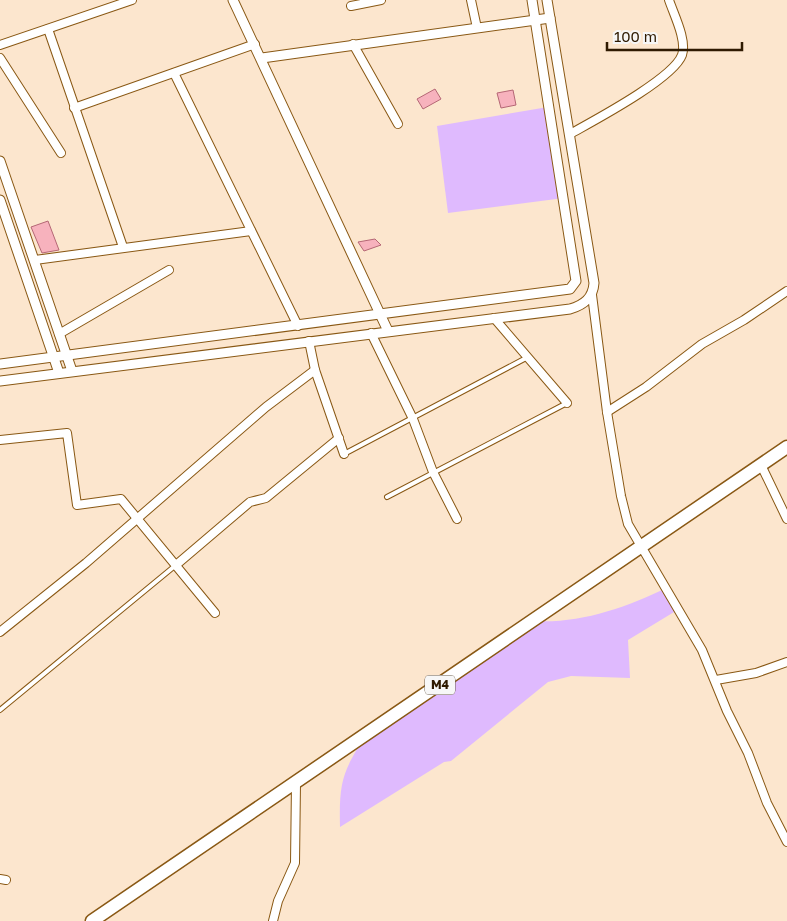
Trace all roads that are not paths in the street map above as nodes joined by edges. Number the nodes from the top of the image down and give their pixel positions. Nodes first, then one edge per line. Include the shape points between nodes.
1 (132, 0) edge
2 (233, 0) edge
3 (381, 0) edge
4 (471, 0) edge
5 (532, 0) edge
6 (547, 0) edge
7 (669, 0) edge
8 (350, 6) dead end
9 (550, 18) junction
10 (535, 20) junction
11 (477, 28) junction
12 (48, 29) junction
13 (255, 44) junction
14 (353, 44) junction
15 (0, 45) edge
16 (0, 58) edge
17 (262, 58) junction
18 (174, 73) junction
19 (74, 108) junction
20 (398, 124) dead end
21 (570, 134) junction
22 (61, 153) dead end
23 (0, 161) edge
24 (0, 200) edge
25 (251, 231) junction
26 (123, 248) junction
27 (35, 260) junction
28 (169, 270) dead end
29 (787, 291) edge
30 (592, 295) junction
31 (381, 316) junction
32 (494, 318) junction
33 (298, 326) junction
34 (388, 331) junction
35 (371, 333) junction
36 (59, 334) junction
37 (309, 341) junction
38 (66, 356) junction
39 (54, 357) junction
40 (528, 357) junction
41 (0, 364) edge
42 (315, 370) junction
43 (72, 371) junction
44 (59, 372) junction
45 (0, 381) edge
46 (567, 403) joint
47 (607, 412) junction
48 (413, 419) junction
49 (339, 438) junction
50 (0, 440) edge
51 (787, 447) edge
52 (344, 454) joint
53 (761, 465) junction
54 (433, 472) junction
55 (387, 497) dead end
56 (138, 519) junction
57 (457, 519) dead end
58 (787, 519) edge
59 (640, 547) junction
60 (176, 565) junction
61 (215, 613) dead end
62 (0, 632) edge
63 (787, 662) edge
64 (716, 680) junction
65 (0, 710) edge
66 (296, 783) junction
67 (787, 842) edge
68 (92, 921) edge
69 (273, 921) edge

1 - 12 street
2 - 13 street
3 - 8 street
4 - 11 street
5 - 10 street
6 - 9 street
7 - 21 street via 681,38 682,54 677,64 644,90
9 - 10 street
9 - 21 street
10 - 11 street
10 - 31 street via 576,281 574,285 564,292
11 - 14 street
12 - 15 street
12 - 19 street
13 - 17 street
13 - 18 street
14 - 17 street
14 - 20 street
16 - 22 street
17 - 31 street
18 - 19 street
18 - 25 street
19 - 26 street
21 - 30 street via 594,283
23 - 27 street
24 - 39 street
25 - 26 street
25 - 33 street
26 - 27 street
27 - 36 street
28 - 36 street
29 - 47 street via 702,344
30 - 32 street via 583,304 570,309
30 - 47 street
31 - 33 street
31 - 34 street
32 - 34 street
32 - 40 street
33 - 38 street
34 - 35 street
35 - 37 street
35 - 48 street
36 - 38 street
37 - 42 street
37 - 43 street
38 - 39 street
38 - 43 street
39 - 41 street
39 - 44 street
40 - 46 street
40 - 48 lane
42 - 49 street
42 - 56 street via 266,407
43 - 44 street
44 - 45 street
46 - 54 lane
47 - 59 street via 621,496 628,524
48 - 52 lane
48 - 54 street
49 - 52 street
49 - 60 street via 266,498 250,502
50 - 56 street via 67,433 77,505 121,499
51 - 53 highway, M4
53 - 58 street
53 - 59 highway, M4
54 - 55 lane
54 - 57 street
56 - 60 street
56 - 62 street
59 - 64 street via 685,619
59 - 66 highway, M4
60 - 61 street
60 - 65 lane
63 - 64 street via 756,673
64 - 67 street via 767,803
66 - 68 highway, M4
66 - 69 street via 295,863

